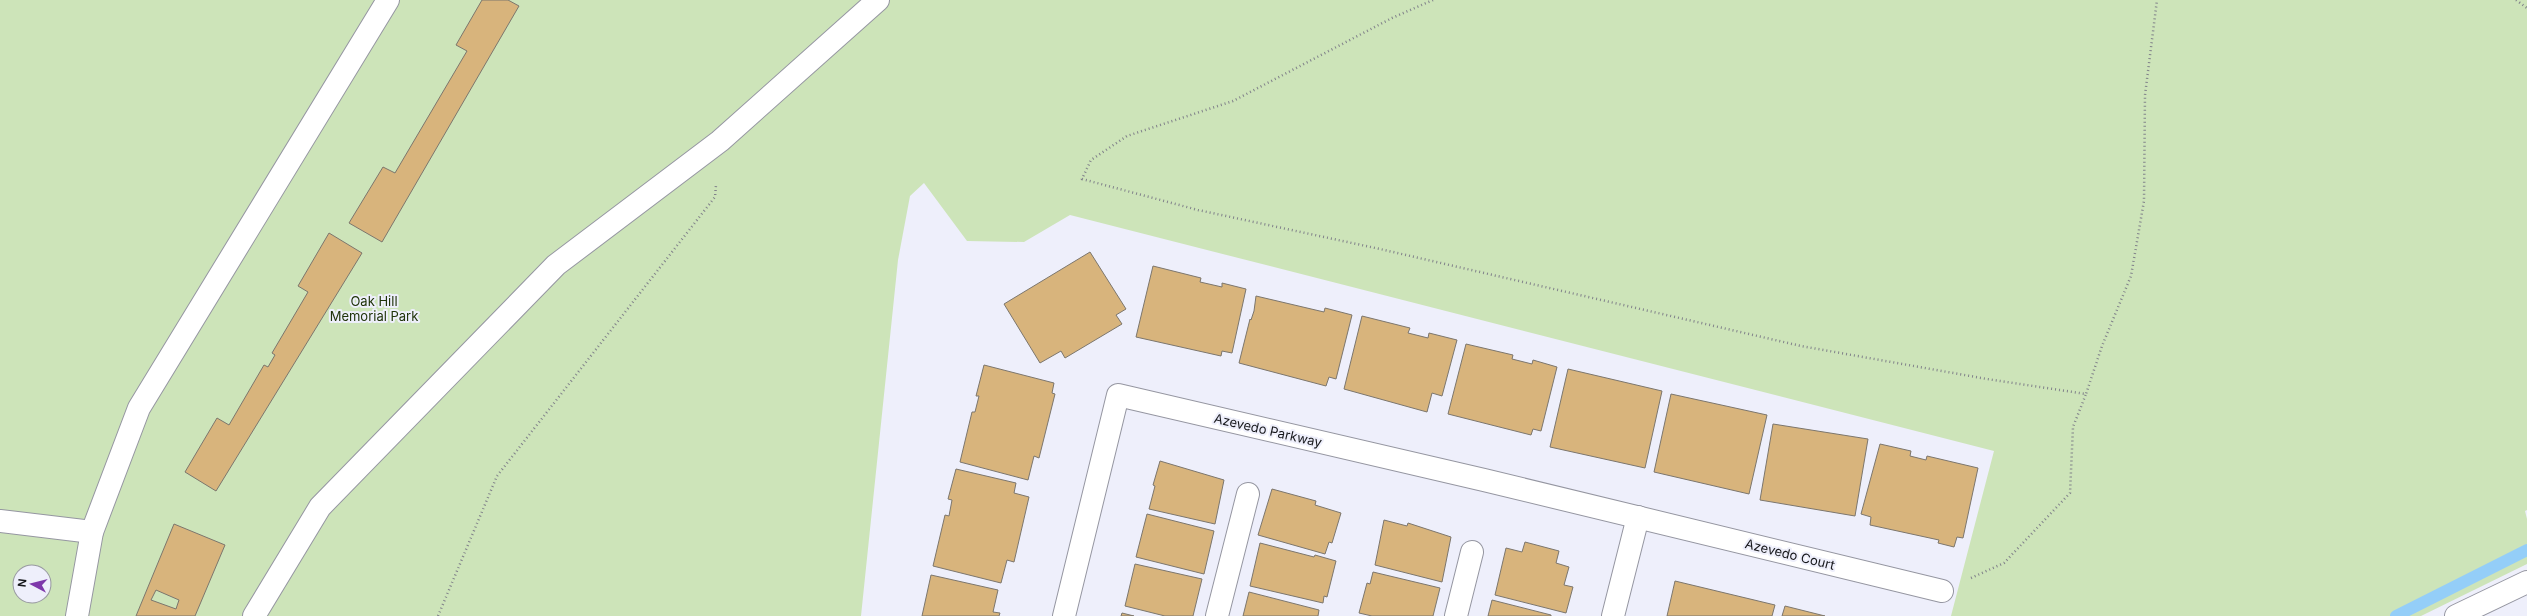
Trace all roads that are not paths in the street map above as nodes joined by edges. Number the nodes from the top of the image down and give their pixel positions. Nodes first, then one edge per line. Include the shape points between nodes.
1 (388, 0) edge
2 (878, 0) edge
3 (1248, 494) dead end
4 (1638, 517) junction
5 (0, 521) edge
6 (92, 532) junction
7 (1472, 552) dead end
8 (2527, 582) edge
9 (1942, 591) road end
10 (77, 616) edge
11 (254, 616) edge
12 (1064, 616) edge
13 (1216, 616) edge
14 (1456, 616) edge
15 (1613, 616) edge
16 (2456, 616) edge

1 - 6 street via 138,408
2 - 11 street via 720,141 556,265 320,507
3 - 13 street
4 - 9 street, Azevedo Court
4 - 12 street, Azevedo Parkway via 1118,395
4 - 15 street
5 - 6 street
6 - 10 street
7 - 14 street
8 - 16 street

